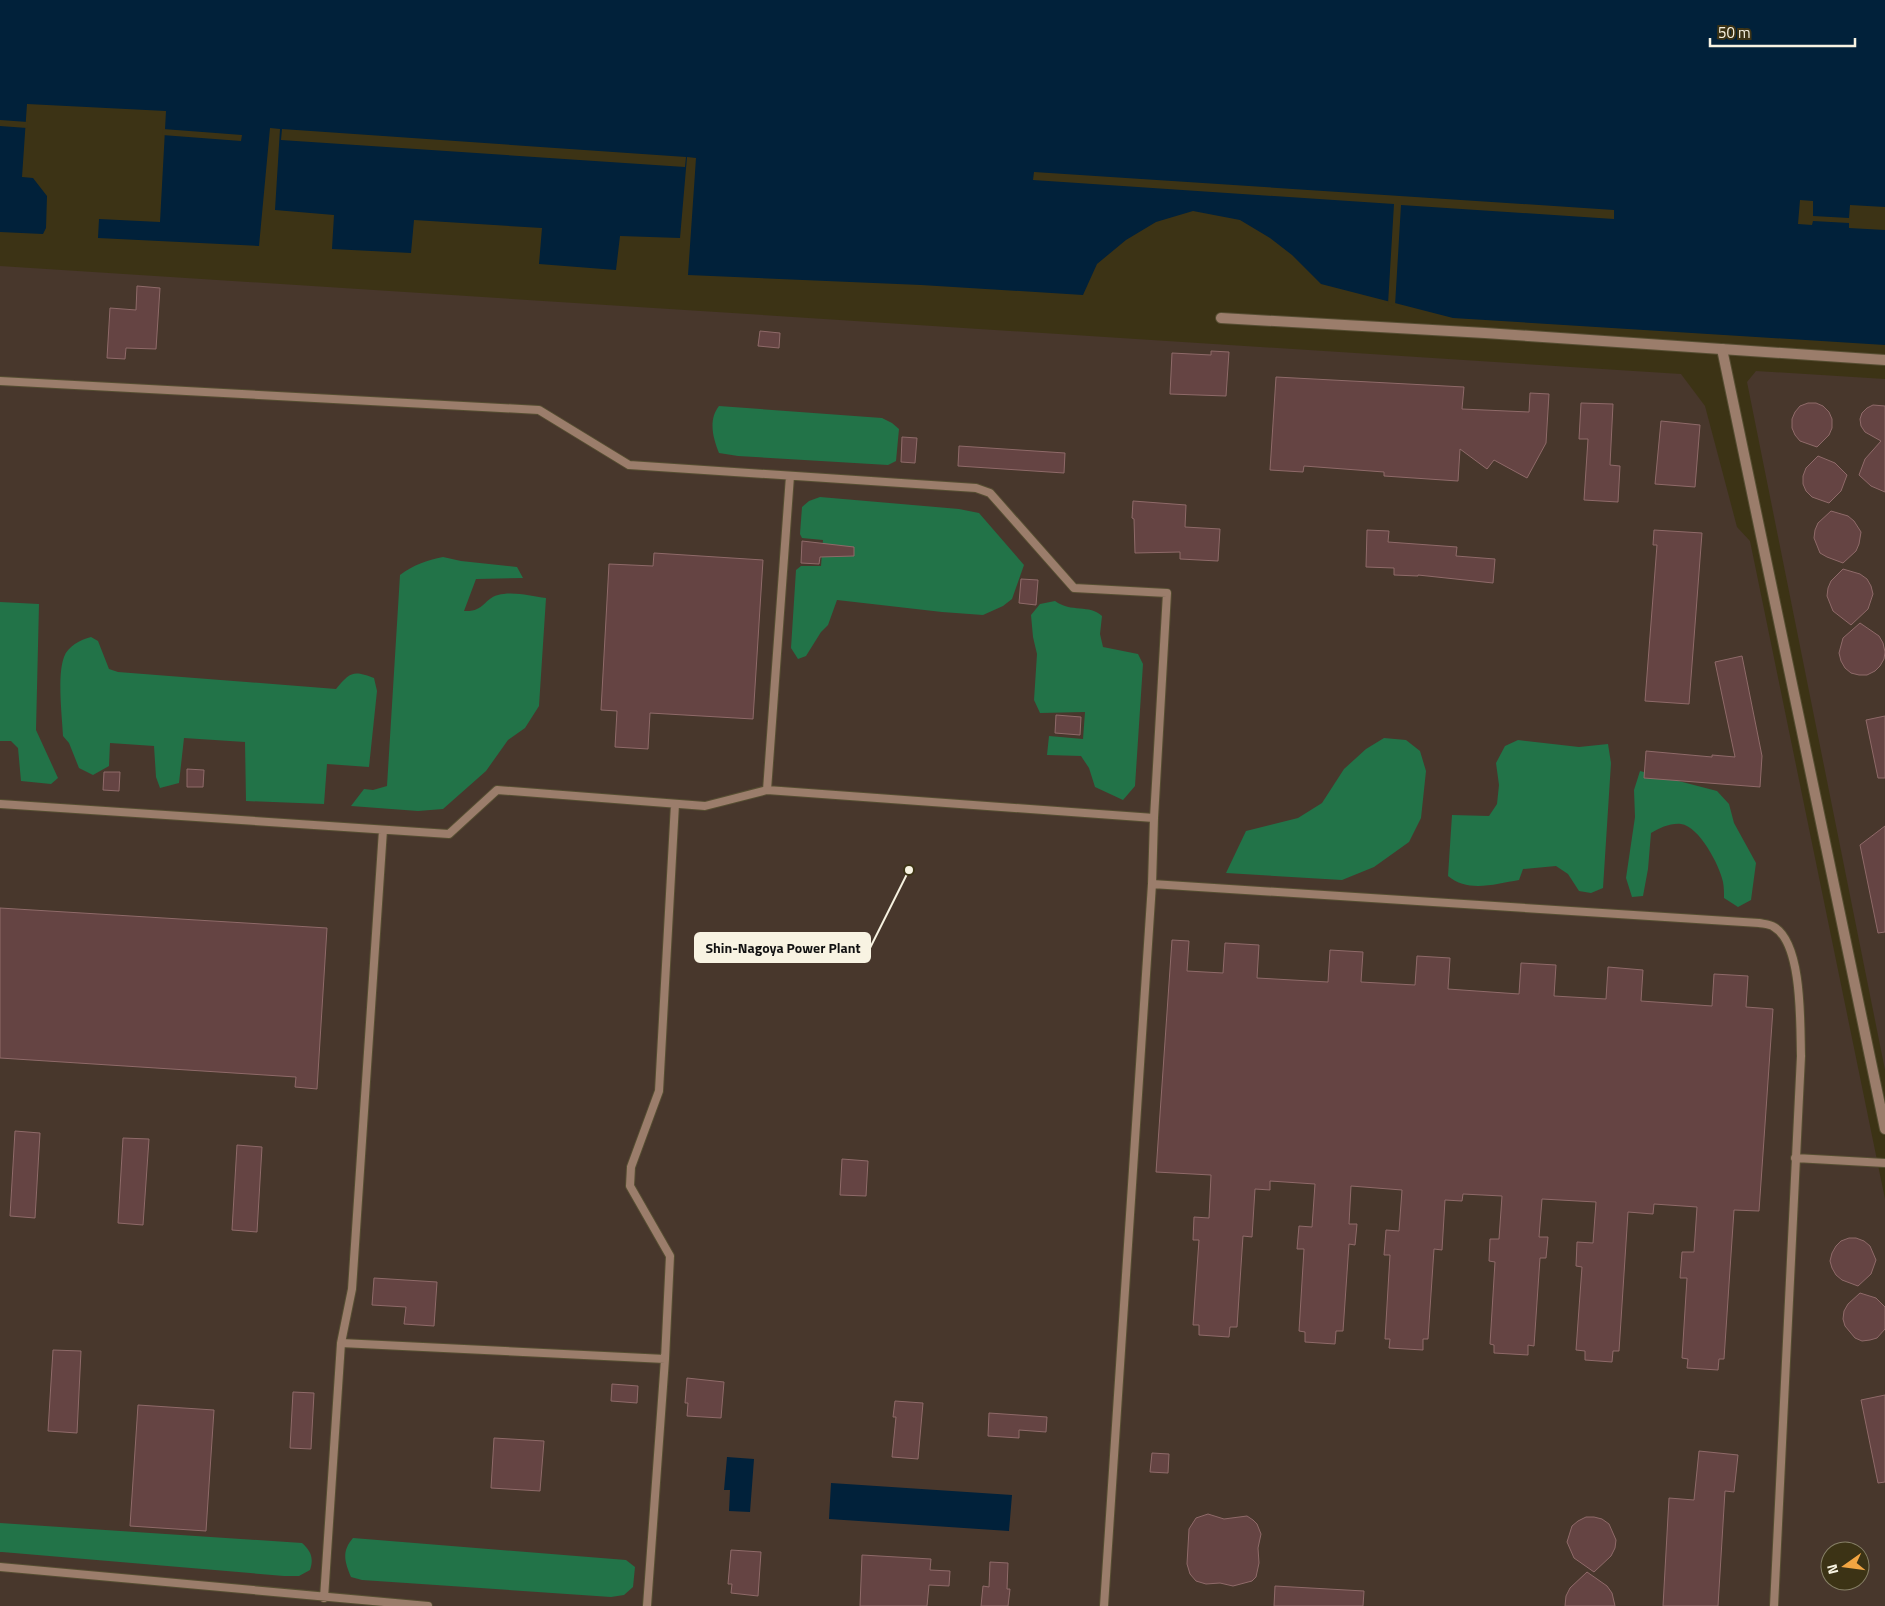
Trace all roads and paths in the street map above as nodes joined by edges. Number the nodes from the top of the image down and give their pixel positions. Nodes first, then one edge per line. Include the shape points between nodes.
1 (1221, 318) dead end
2 (1722, 349) junction
3 (1885, 360) edge
4 (0, 381) edge
5 (790, 476) junction
6 (767, 790) junction
7 (0, 804) edge
8 (675, 804) junction
9 (1154, 818) junction
10 (383, 830) junction
11 (1152, 884) junction
12 (1885, 1129) edge
13 (1795, 1158) junction
14 (1885, 1163) edge
15 (341, 1343) junction
16 (665, 1359) junction
17 (0, 1568) edge
18 (324, 1598) junction
19 (428, 1606) edge
20 (647, 1606) edge
21 (1104, 1606) edge
22 (1774, 1606) edge

1 - 2 street
2 - 3 street
2 - 12 street
4 - 5 lane via 539,410 629,465
5 - 6 lane
5 - 9 lane via 976,488 990,493 1074,588 1167,593
6 - 8 lane via 705,806
6 - 9 lane
7 - 10 lane
8 - 10 lane via 497,790 448,834
8 - 16 lane via 659,1091 631,1167 630,1186 670,1256
9 - 11 lane
10 - 15 lane via 352,1289
11 - 13 lane via 1759,922 1774,927 1786,940 1799,986 1801,1056
11 - 21 lane
13 - 14 lane
13 - 22 lane
15 - 16 lane
15 - 18 lane
16 - 20 lane
17 - 18 lane
18 - 19 lane

